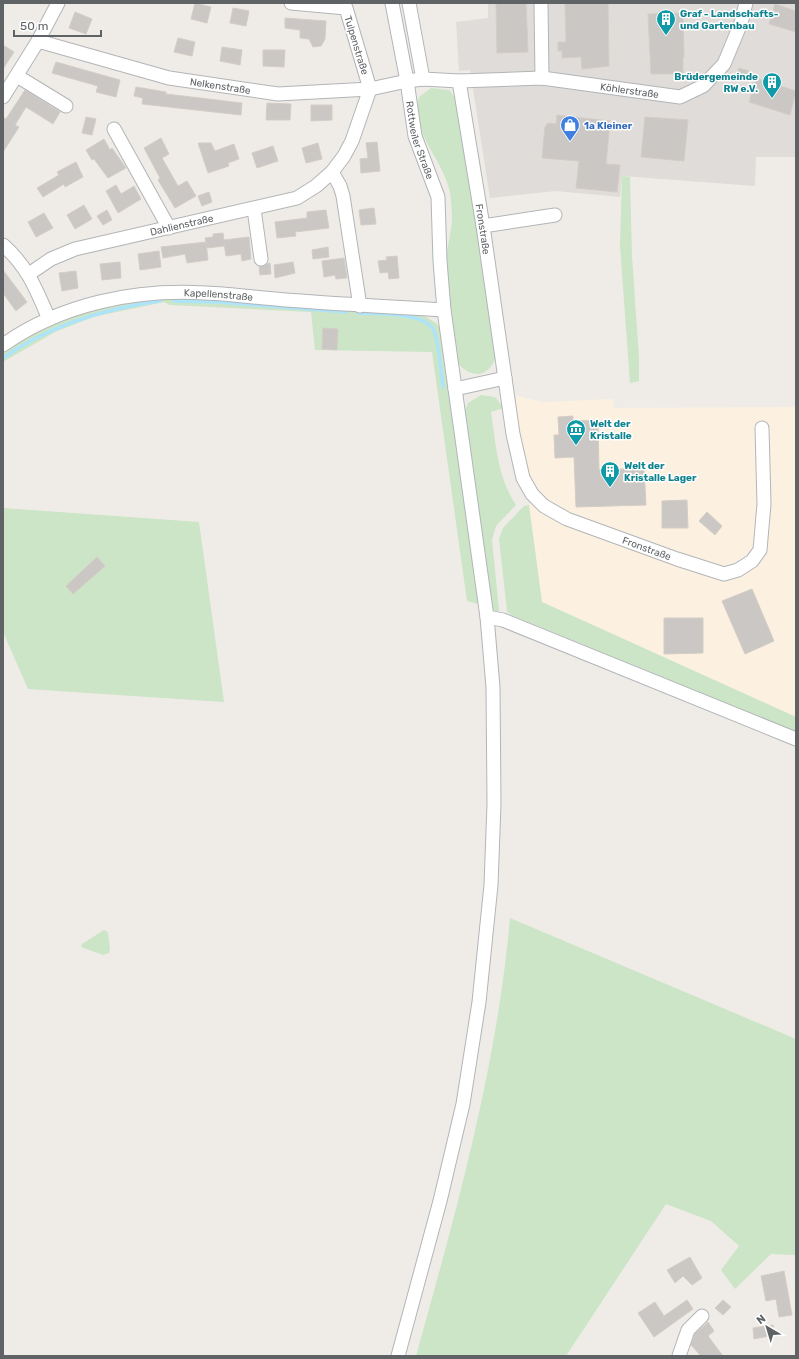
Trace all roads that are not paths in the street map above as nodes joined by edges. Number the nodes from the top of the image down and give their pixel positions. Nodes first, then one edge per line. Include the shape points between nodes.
1 (58, 3) edge
2 (291, 3) edge
3 (392, 3) edge
4 (409, 3) edge
5 (541, 3) edge
6 (746, 3) edge
7 (347, 6) edge
8 (38, 41) junction
9 (17, 76) junction
10 (542, 78) junction
11 (424, 79) junction
12 (407, 80) junction
13 (459, 80) junction
14 (370, 89) junction
15 (3, 97) edge
16 (66, 106) dead end
17 (114, 129) dead end
18 (332, 172) junction
19 (254, 209) junction
20 (554, 215) dead end
21 (483, 226) junction
22 (169, 228) junction
23 (3, 245) edge
24 (261, 259) dead end
25 (29, 274) junction
26 (360, 306) junction
27 (444, 310) junction
28 (50, 319) junction
29 (3, 345) edge
30 (505, 378) junction
31 (455, 389) junction
32 (762, 428) dead end
33 (487, 617) junction
34 (796, 739) edge
35 (702, 1316) dead end
36 (398, 1356) edge
37 (680, 1356) edge

1 - 8 street
2 - 7 street, Tulpenstraße
3 - 12 street, Rottweiler Straße
4 - 11 street
5 - 10 street
6 - 10 street, Köhlerstraße via 741,23 724,64 703,86 680,97
7 - 14 street, Tulpenstraße
8 - 9 street
8 - 14 street, Nelkenstraße via 169,78 278,94
9 - 15 street
9 - 16 street
10 - 13 street, Köhlerstraße
11 - 12 street
11 - 13 street
12 - 14 street, Nelkenstraße
12 - 27 street, Rottweiler Straße via 415,136 438,197
13 - 21 street, Fronstraße
14 - 18 street, Dahlienstraße via 352,141
17 - 22 street
18 - 19 street, Dahlienstraße via 297,198
18 - 26 street via 343,196
19 - 22 street, Dahlienstraße
19 - 24 street
20 - 21 street
21 - 30 street, Fronstraße
22 - 25 street, Dahlienstraße via 75,249 51,259
23 - 25 street
25 - 28 street
26 - 27 street, Kapellenstraße
26 - 28 street, Kapellenstraße via 205,293 167,293 120,297 84,306
27 - 31 street, Rottweiler Straße
28 - 29 street, Kapellenstraße
30 - 31 street
30 - 32 street, Fronstraße via 513,434 523,478 532,494 544,506 567,519 724,574 738,570 752,560 760,550 764,504
31 - 33 street, Rottweiler Straße
33 - 34 street via 504,620
33 - 36 street, Rottweiler Straße via 493,687 494,804 491,885 479,1002 462,1111
35 - 37 street via 688,1330

